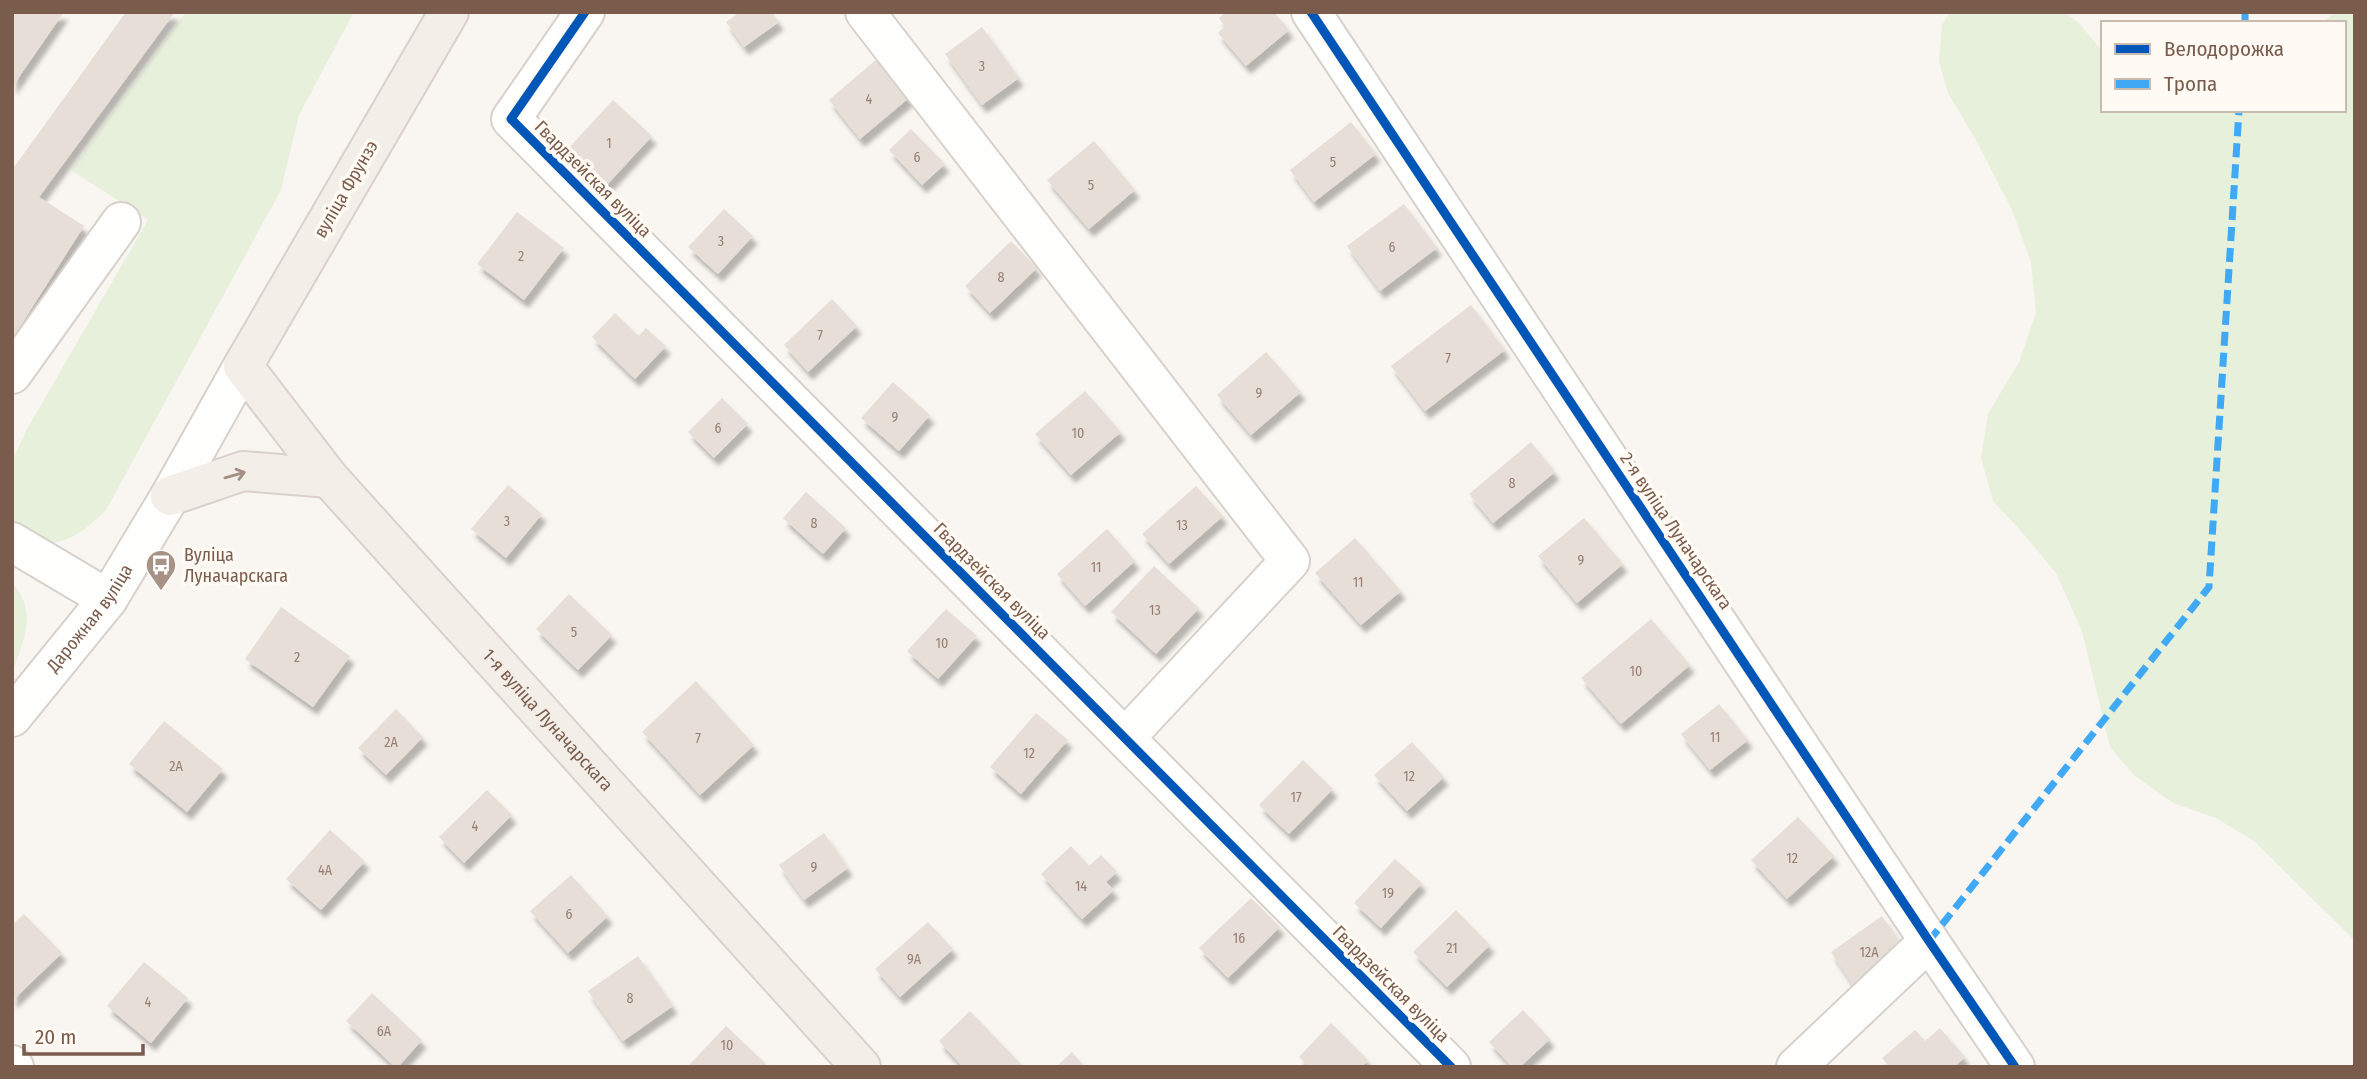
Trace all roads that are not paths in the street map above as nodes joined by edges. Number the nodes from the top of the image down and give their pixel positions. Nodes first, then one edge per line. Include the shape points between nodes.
1 (449, 12) edge
2 (585, 12) edge
3 (865, 12) edge
4 (1311, 12) edge
5 (121, 222) dead end
6 (243, 366) junction
7 (12, 374) edge
8 (329, 478) junction
9 (170, 496) junction
10 (12, 542) edge
11 (108, 599) junction
12 (12, 718) edge
13 (1125, 738) junction
14 (1929, 941) junction
15 (861, 1067) edge
16 (1451, 1067) edge
17 (1796, 1067) edge
18 (2015, 1067) edge

1 - 6 main road, вуліца Фрунзэ
2 - 13 street, Гвардзейская вуліца via 511,118
3 - 13 street via 1290,561
4 - 14 street, 2-я вуліца Луначарскага
5 - 7 street
6 - 8 main road, 1-я вуліца Луначарскага
6 - 9 street, Дарожная вуліца
9 -> 8 main road via 243,471
8 - 15 main road, 1-я вуліца Луначарскага
9 - 11 street, Дарожная вуліца
10 - 11 street
11 - 12 street, Дарожная вуліца
13 - 16 street, Гвардзейская вуліца
14 - 17 street
14 - 18 street, 2-я вуліца Луначарскага

